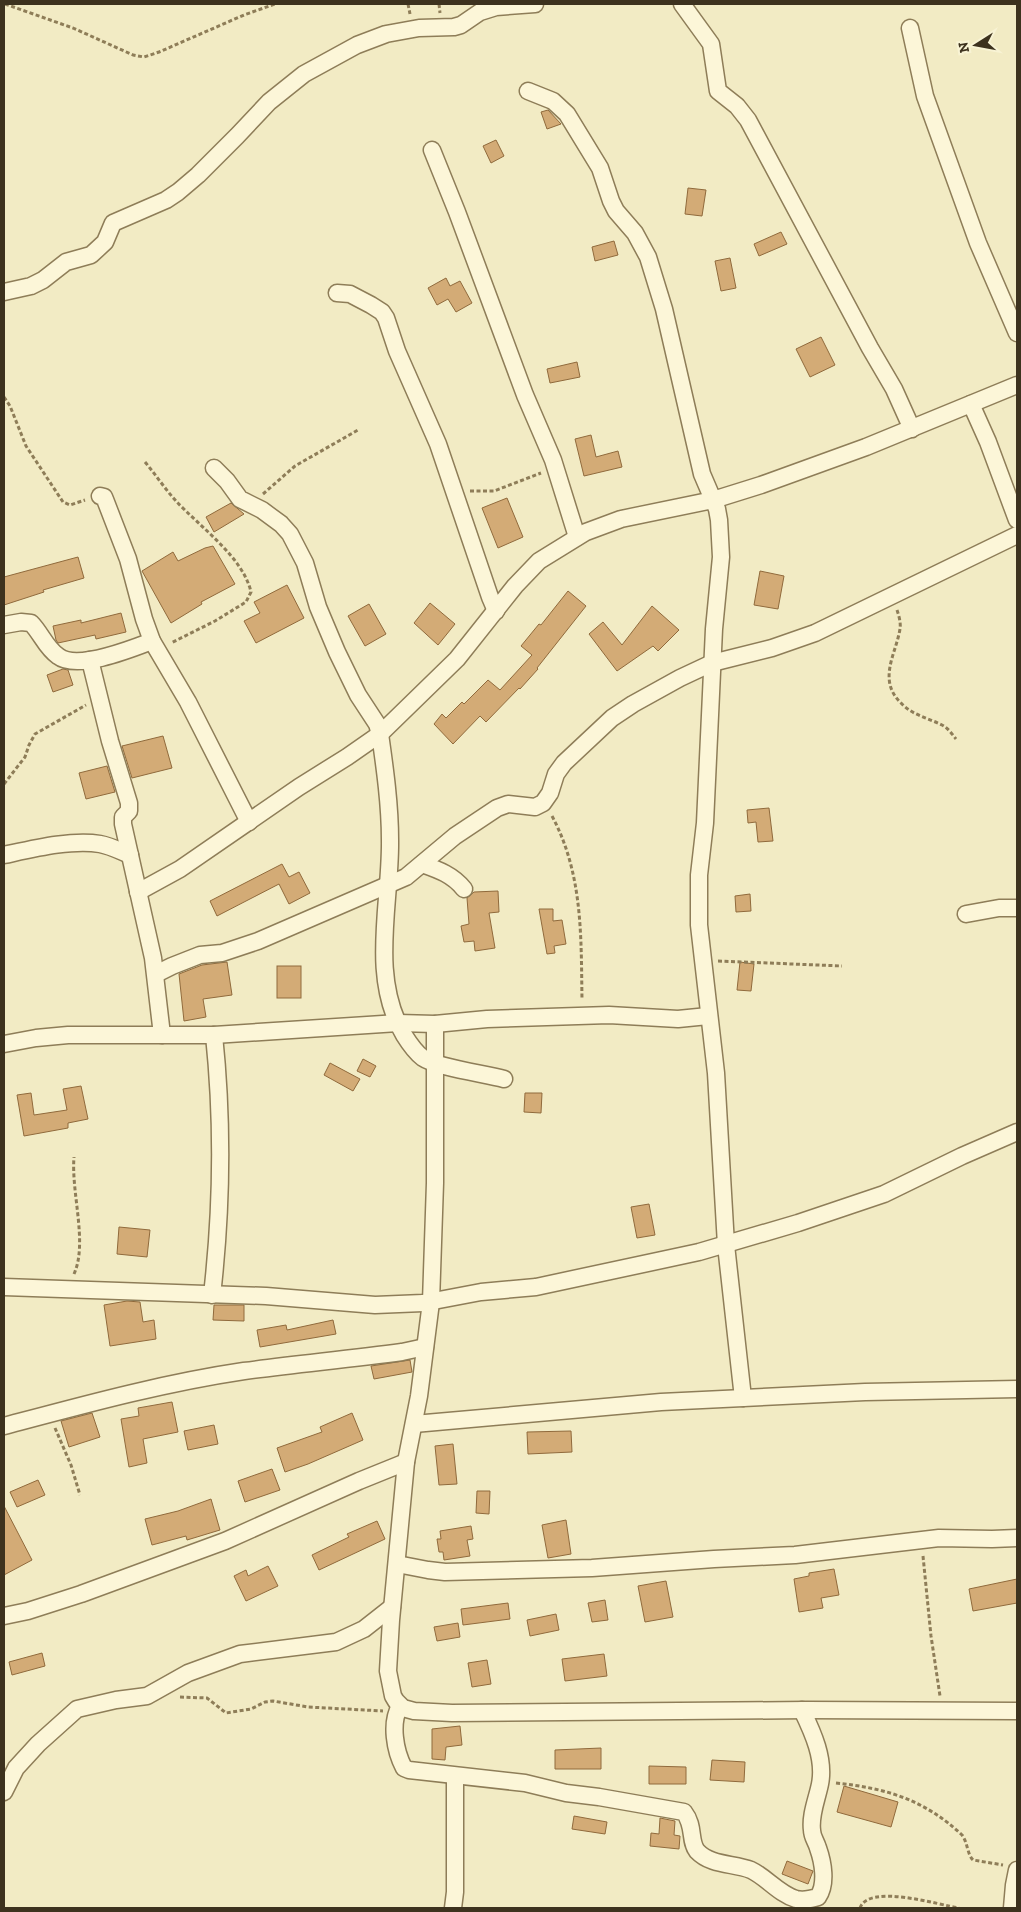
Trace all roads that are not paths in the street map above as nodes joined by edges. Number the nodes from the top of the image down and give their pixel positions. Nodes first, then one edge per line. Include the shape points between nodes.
1 (535, 4) edge
2 (682, 4) edge
3 (910, 28) dead end
4 (528, 91) dead end
5 (432, 150) dead end
6 (4, 292) edge
7 (337, 293) dead end
8 (1017, 334) edge
9 (1017, 385) edge
10 (971, 404) junction
11 (912, 429) junction
12 (214, 468) dead end
13 (100, 496) road end
14 (713, 500) junction
15 (1017, 520) edge
16 (1017, 536) edge
17 (577, 537) junction
18 (496, 611) junction
19 (4, 625) edge
20 (154, 645) junction
21 (90, 660) junction
22 (712, 663) junction
23 (380, 734) junction
24 (249, 822) junction
25 (4, 855) edge
26 (130, 855) junction
27 (422, 864) junction
28 (388, 884) junction
29 (464, 890) dead end
30 (138, 892) junction
31 (1017, 908) edge
32 (966, 914) dead end
33 (156, 974) junction
34 (708, 1016) junction
35 (398, 1023) junction
36 (435, 1024) junction
37 (214, 1035) junction
38 (162, 1036) junction
39 (4, 1044) edge
40 (435, 1063) junction
41 (504, 1079) dead end
42 (1017, 1132) edge
43 (726, 1245) junction
44 (4, 1287) edge
45 (212, 1295) junction
46 (431, 1302) junction
47 (425, 1346) junction
48 (1017, 1389) edge
49 (743, 1398) junction
50 (414, 1424) junction
51 (4, 1426) edge
52 (406, 1462) junction
53 (1017, 1538) edge
54 (398, 1564) junction
55 (392, 1607) junction
56 (4, 1616) edge
57 (398, 1709) junction
58 (802, 1710) junction
59 (1017, 1711) edge
60 (455, 1776) junction
61 (4, 1792) edge
62 (1012, 1868) edge
63 (453, 1908) edge
64 (1012, 1908) edge

1 - 6 street via 496,6 454,27 419,28 357,44 304,74 269,102 178,192 113,223 105,242 91,256 66,262 31,286
2 - 11 street via 711,44 718,91 748,120 894,389
3 - 8 street via 926,96 962,201
4 - 14 street via 553,101 567,114 600,168 616,211 635,233 648,257 664,309 699,461
5 - 17 street via 557,472
7 - 18 street via 350,294 382,312 386,318 397,351 433,431
9 - 10 street
10 - 11 street
10 - 15 street
11 - 14 street
12 - 23 street via 240,499 258,507 290,534 308,573 336,652
13 - 20 street via 104,497 119,536
14 - 17 street via 621,519
14 - 22 street via 719,520 721,557
16 - 22 street via 795,640
17 - 18 street via 539,560
18 - 23 street via 457,659
19 - 21 street via 31,623 59,658
20 - 21 street
20 - 24 street via 192,709
21 - 26 street via 129,803 123,820
22 - 27 street via 632,704 612,718 560,769 543,803 535,807 508,804 497,808 455,836
22 - 34 street via 707,794 698,897
23 - 24 street
23 - 28 street via 390,819
24 - 30 street via 180,869
25 - 26 street via 94,843
26 - 30 street
27 - 28 street via 406,877
27 - 29 street via 456,879
28 - 33 street via 258,941 222,953 200,956
28 - 35 street via 385,959 389,994
30 - 33 street
31 - 32 street
33 - 38 street
34 - 36 street via 678,1019 609,1014
34 - 43 street via 718,1103
35 - 36 street
35 - 37 street
35 - 40 street via 417,1053
36 - 40 street
37 - 38 street
37 - 45 street via 220,1167
38 - 39 street via 68,1035
40 - 41 street
40 - 46 street
42 - 43 street via 884,1194
43 - 46 street via 536,1287 481,1292
43 - 49 street
44 - 45 street
45 - 46 street via 375,1305
46 - 47 street
47 - 50 street
47 - 51 street via 402,1352 243,1371
48 - 49 street
49 - 50 street
50 - 52 street
52 - 54 street
52 - 56 street via 225,1541 81,1594
53 - 54 street via 952,1538 795,1555 551,1570 445,1572
54 - 55 street
55 - 57 street via 388,1671
55 - 61 street via 364,1629 336,1642 240,1654 188,1673 146,1696 77,1709 16,1768
57 - 58 street via 452,1713
57 - 60 street via 394,1722 395,1736 404,1768
58 - 59 street
58 - 60 street via 820,1759 820,1782 811,1826 824,1880 818,1897 804,1900 794,1898 752,1871 714,1861 699,1853 684,1812 525,1783
60 - 63 street
62 - 64 street

